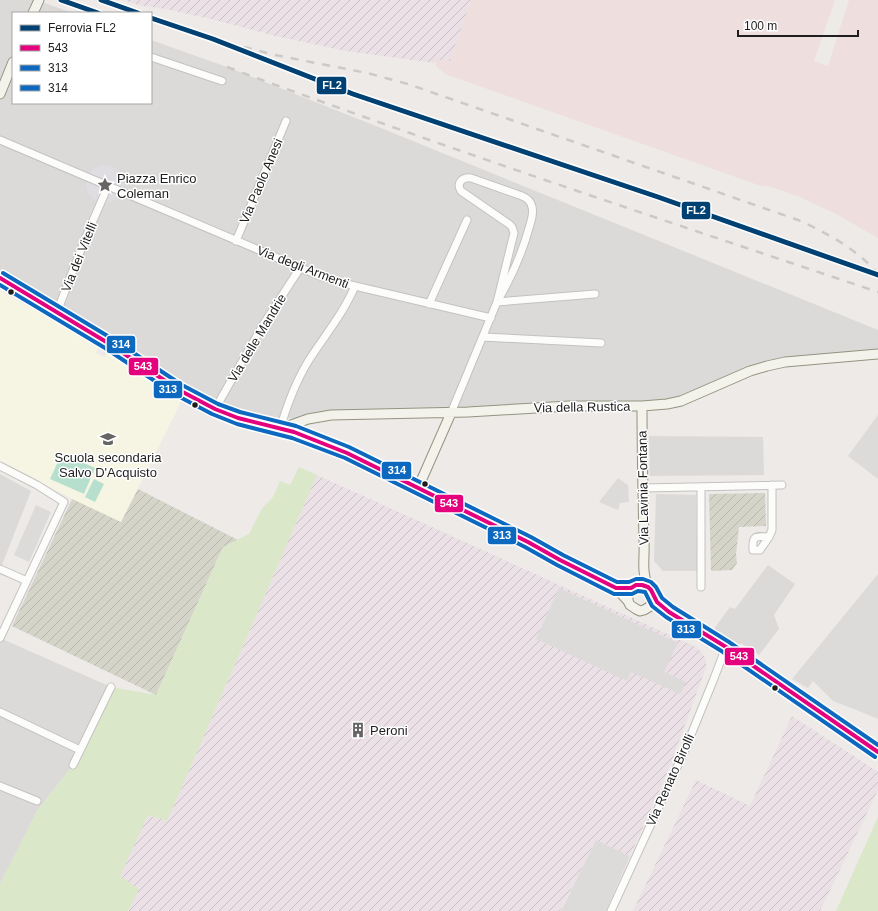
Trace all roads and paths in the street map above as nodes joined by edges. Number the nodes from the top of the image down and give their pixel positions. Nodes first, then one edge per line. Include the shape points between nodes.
1 (39, 0) edge
2 (33, 12) edge
3 (152, 57) edge
4 (12, 64) edge
5 (222, 81) dead end
6 (0, 94) edge
7 (286, 121) dead end
8 (0, 140) edge
9 (108, 186) junction
10 (467, 220) dead end
11 (236, 241) junction
12 (300, 268) junction
13 (0, 278) edge
14 (355, 286) junction
15 (595, 294) dead end
16 (497, 302) junction
17 (429, 304) junction
18 (57, 312) junction
19 (491, 318) junction
20 (483, 337) junction
21 (601, 343) dead end
22 (878, 354) edge
23 (642, 406) junction
24 (215, 409) junction
25 (451, 412) junction
26 (280, 428) junction
27 (0, 466) edge
28 (772, 485) junction
29 (782, 485) dead end
30 (701, 486) junction
31 (418, 488) junction
32 (643, 488) junction
33 (769, 536) dead end
34 (0, 569) edge
35 (643, 571) junction
36 (27, 581) junction
37 (634, 586) junction
38 (701, 587) dead end
39 (616, 588) junction
40 (650, 591) junction
41 (628, 600) junction
42 (649, 607) junction
43 (669, 612) junction
44 (0, 638) edge
45 (726, 647) junction
46 (111, 687) dead end
47 (0, 712) edge
48 (80, 750) junction
49 (878, 752) edge
50 (73, 765) dead end
51 (0, 786) edge
52 (37, 800) dead end
53 (611, 911) edge

1 - 2 street
3 - 5 street
4 - 6 street
7 - 11 street, Via Paolo Anesi
8 - 9 street
9 - 11 street, Via degli Armenti
9 - 18 street, Via dei Vitelli
10 - 17 street
11 - 12 street, Via degli Armenti
12 - 14 street, Via degli Armenti
12 - 24 street, Via delle Mandrie via 262,325
13 - 18 street
14 - 17 street, Via degli Armenti
14 - 26 street via 341,314 303,371 287,404
15 - 16 street
16 - 16 street via 512,276 525,243 532,206 522,196 471,178 464,178 459,185 461,191 513,229 514,236
16 - 19 street
17 - 19 street, Via degli Armenti
18 - 24 street via 180,390
19 - 20 street
20 - 21 street
20 - 25 street
22 - 23 street, Via della Rustica via 767,366 681,400
23 - 25 street, Via della Rustica via 568,406
23 - 32 street, Via Lavinia Fontana
24 - 26 street via 242,419
25 - 26 street, Via della Rustica via 331,415
25 - 31 street
26 - 31 street via 330,446
27 - 36 street via 64,502
28 - 29 street
28 - 30 street
28 - 33 street via 772,530
30 - 32 street
30 - 38 street
31 - 39 street
32 - 35 street, Via Lavinia Fontana
34 - 36 street
35 - 37 street, Via Lavinia Fontana
35 - 40 street, Via Lavinia Fontana
36 - 44 street
37 - 39 street
37 - 40 street via 642,585
37 - 41 street via 628,593
39 - 41 street
40 - 42 street via 652,604
40 - 43 street via 657,602
41 - 42 street via 632,607 640,611
42 - 43 street
43 - 45 street
45 - 49 street
45 - 53 street, Via Renato Birolli via 684,752
46 - 48 street
47 - 48 street
48 - 50 street
51 - 52 street

